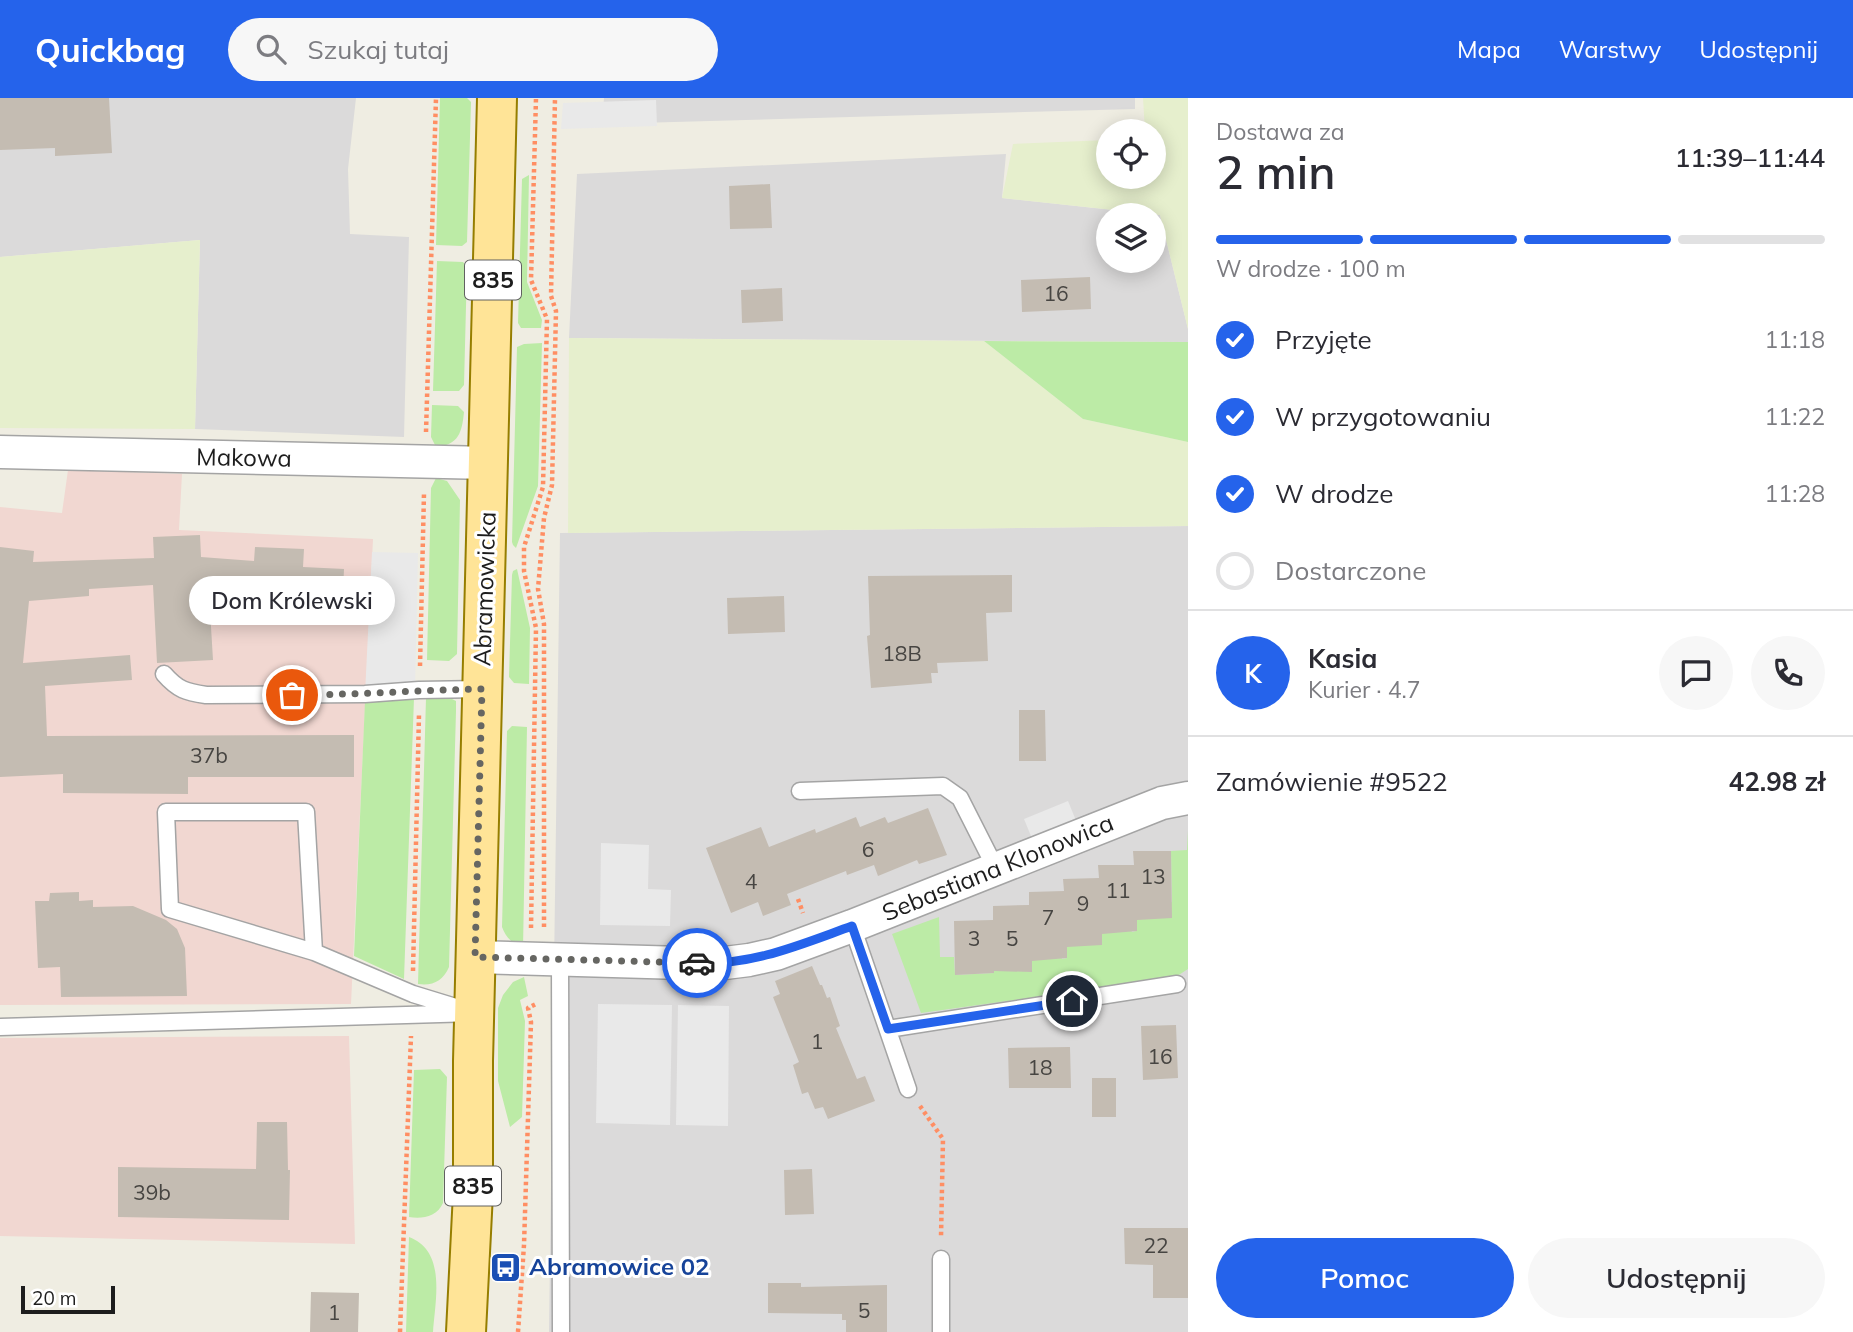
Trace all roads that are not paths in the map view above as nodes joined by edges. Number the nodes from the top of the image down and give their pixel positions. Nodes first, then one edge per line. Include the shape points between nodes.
1 (497, 98) edge
2 (0, 452) edge
3 (489, 463) junction
4 (164, 674) dead end
5 (482, 689) junction
6 (800, 791) dead end
7 (1188, 798) edge
8 (996, 869) junction
9 (852, 926) junction
10 (314, 952) junction
11 (475, 957) junction
12 (545, 959) junction
13 (1177, 984) dead end
14 (474, 1013) junction
15 (0, 1027) edge
16 (888, 1029) junction
17 (908, 1089) road end
18 (941, 1259) road end
19 (466, 1332) edge
20 (561, 1332) edge
21 (941, 1332) edge

1 - 3 main road, Abramowicka / 835
2 - 3 street, Makowa
3 - 5 main road, Abramowicka / 835
4 - 5 lane via 184,692 206,695
5 - 11 main road, Abramowicka / 835
6 - 8 lane via 943,786 960,798
7 - 8 street, Sebastiana Klonowica via 1162,803
8 - 9 street, Sebastiana Klonowica
9 - 12 street, Sebastiana Klonowica via 776,954 717,964
9 - 16 lane
10 - 10 lane via 306,812 166,812 170,909
10 - 14 lane
11 - 12 street, Sebastiana Klonowica
11 - 14 main road, Abramowicka / 835
12 - 20 lane
13 - 16 lane
14 - 15 lane
14 - 19 main road, Abramowicka / 835 via 473,1193
16 - 17 lane
18 - 21 lane

